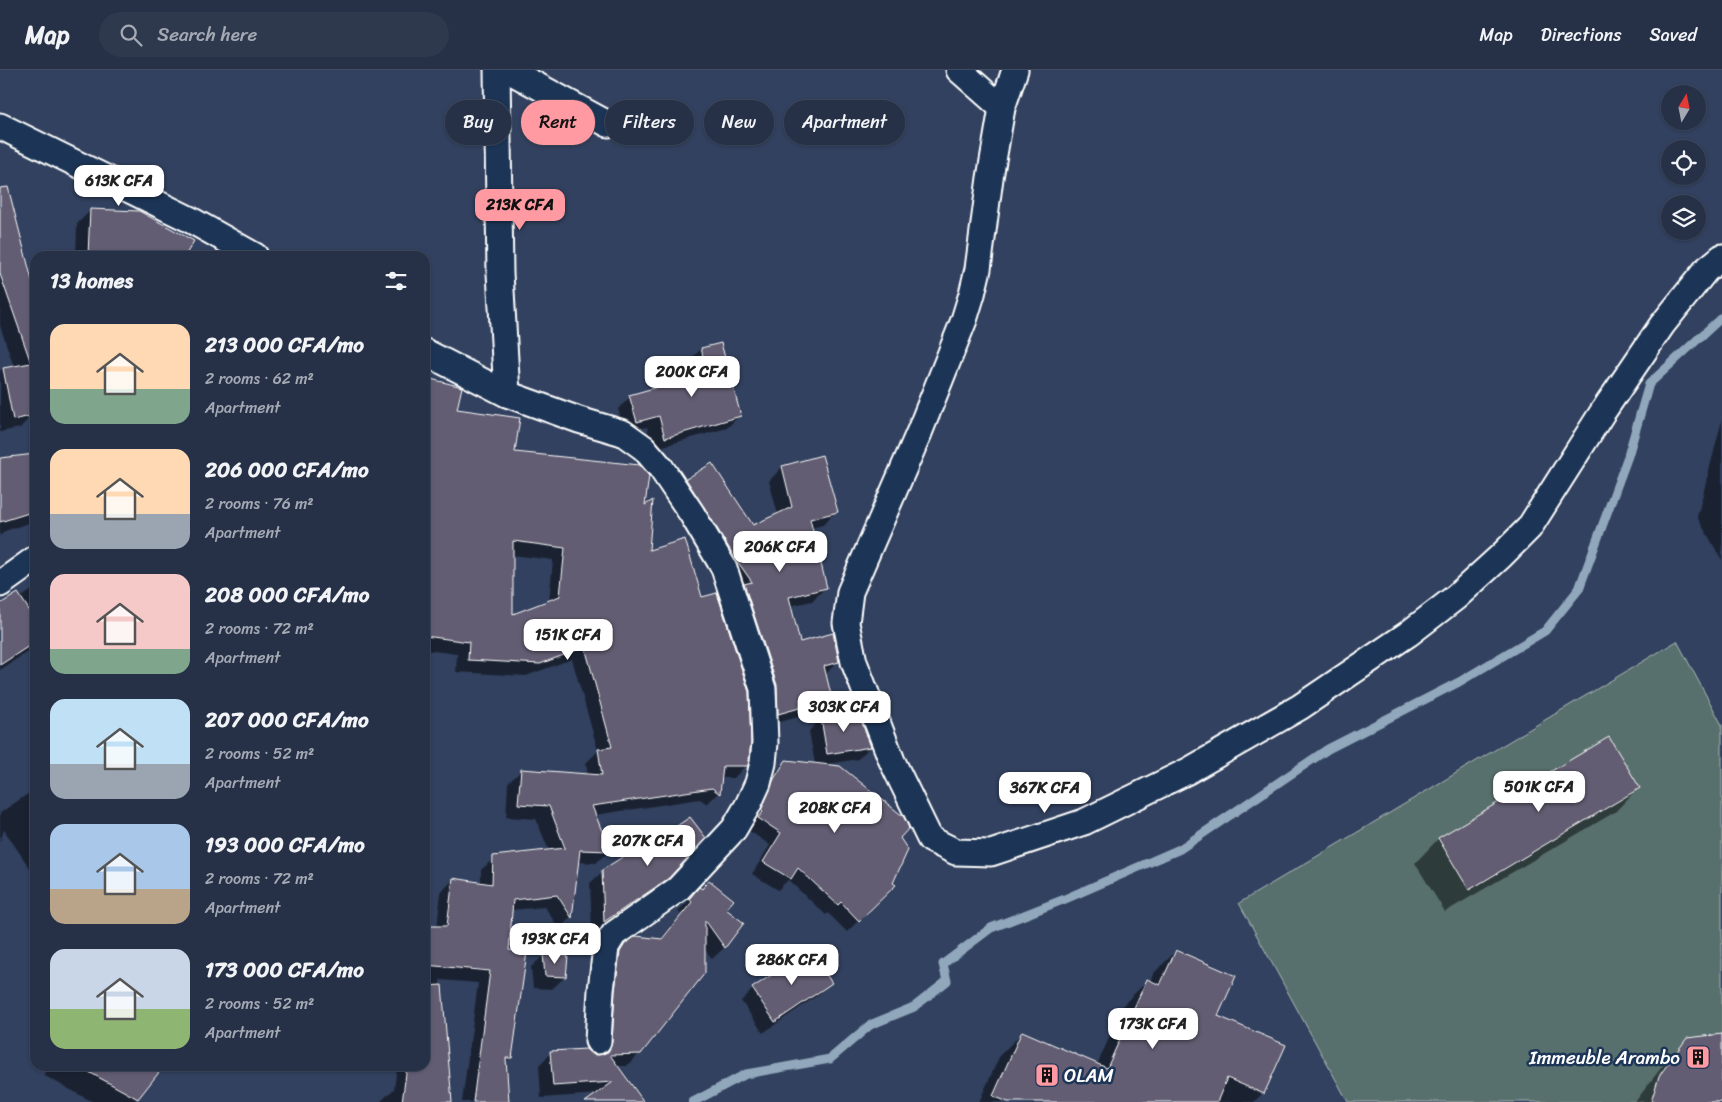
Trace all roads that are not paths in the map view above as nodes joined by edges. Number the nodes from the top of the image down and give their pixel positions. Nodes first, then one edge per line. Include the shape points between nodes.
1 (497, 70) edge
2 (508, 70) edge
3 (959, 70) edge
4 (1015, 70) edge
5 (1002, 108) junction
6 (605, 122) edge
7 (0, 126) edge
8 (246, 251) edge
9 (1722, 257) edge
10 (430, 355) edge
11 (507, 394) junction
12 (30, 563) edge
13 (0, 584) edge
14 (598, 1042) dead end

1 - 11 street via 500,273
2 - 6 street
3 - 5 street
4 - 5 street
5 - 9 street via 972,294 919,433 850,592 846,623 854,662 892,762 930,839 956,852 991,853 1084,822 1188,771 1300,707 1408,634 1456,597 1529,528 1662,325 1706,270
7 - 8 street via 189,219
10 - 11 street
11 - 14 street via 623,433 644,448 692,514 724,568 763,689 763,763 748,805 734,829 678,889 614,934 606,947
12 - 13 street

